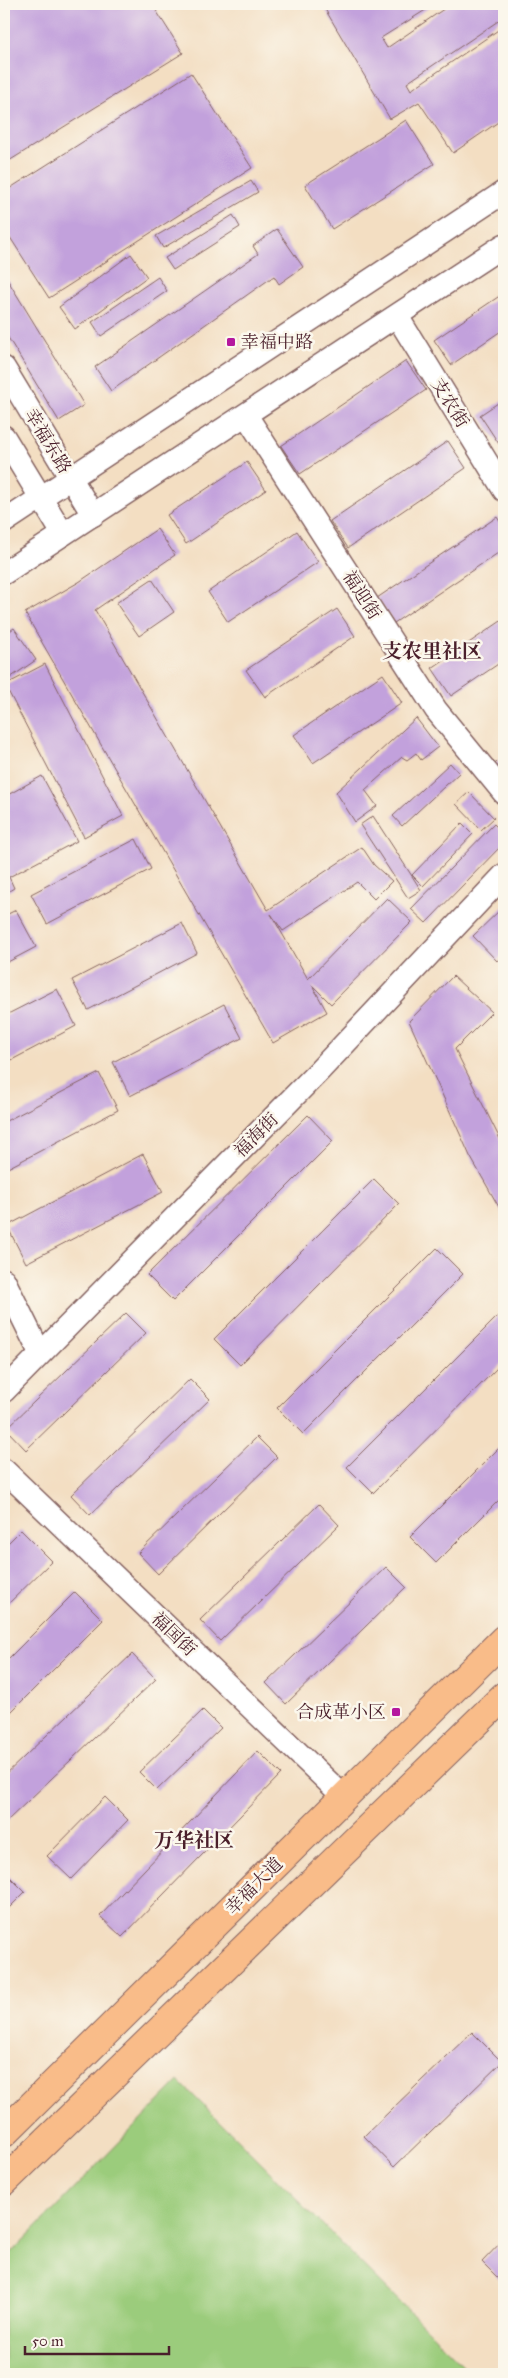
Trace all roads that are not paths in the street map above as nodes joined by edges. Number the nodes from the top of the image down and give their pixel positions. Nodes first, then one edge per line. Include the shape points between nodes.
1 (504, 192) edge
2 (504, 245) edge
3 (397, 316) junction
4 (4, 368) edge
5 (246, 415) junction
6 (4, 436) edge
7 (71, 478) junction
8 (504, 490) edge
9 (41, 498) junction
10 (92, 515) junction
11 (4, 522) edge
12 (63, 534) junction
13 (4, 573) edge
14 (504, 793) edge
15 (504, 875) edge
16 (4, 1280) edge
17 (40, 1354) junction
18 (4, 1391) edge
19 (4, 1470) edge
20 (504, 1639) edge
21 (504, 1696) edge
22 (344, 1797) junction
23 (4, 2133) edge
24 (4, 2182) edge

1 - 7 street
2 - 3 street
3 - 5 street
3 - 8 street, 支农街
4 - 7 street, 幸福东路
5 - 10 street
5 - 14 street, 福迎街 via 436,710
6 - 9 street, 幸福东路
7 - 9 street
7 - 10 street, 幸福东路
9 - 11 street
9 - 12 street, 幸福东路
10 - 12 street
12 - 13 street
15 - 17 street, 福海街 via 319,1071
16 - 17 street
17 - 18 street, 福海街
19 - 22 street, 福国街
20 - 22 main road, 幸福大道
21 - 24 main road
22 - 23 main road, 幸福大道

